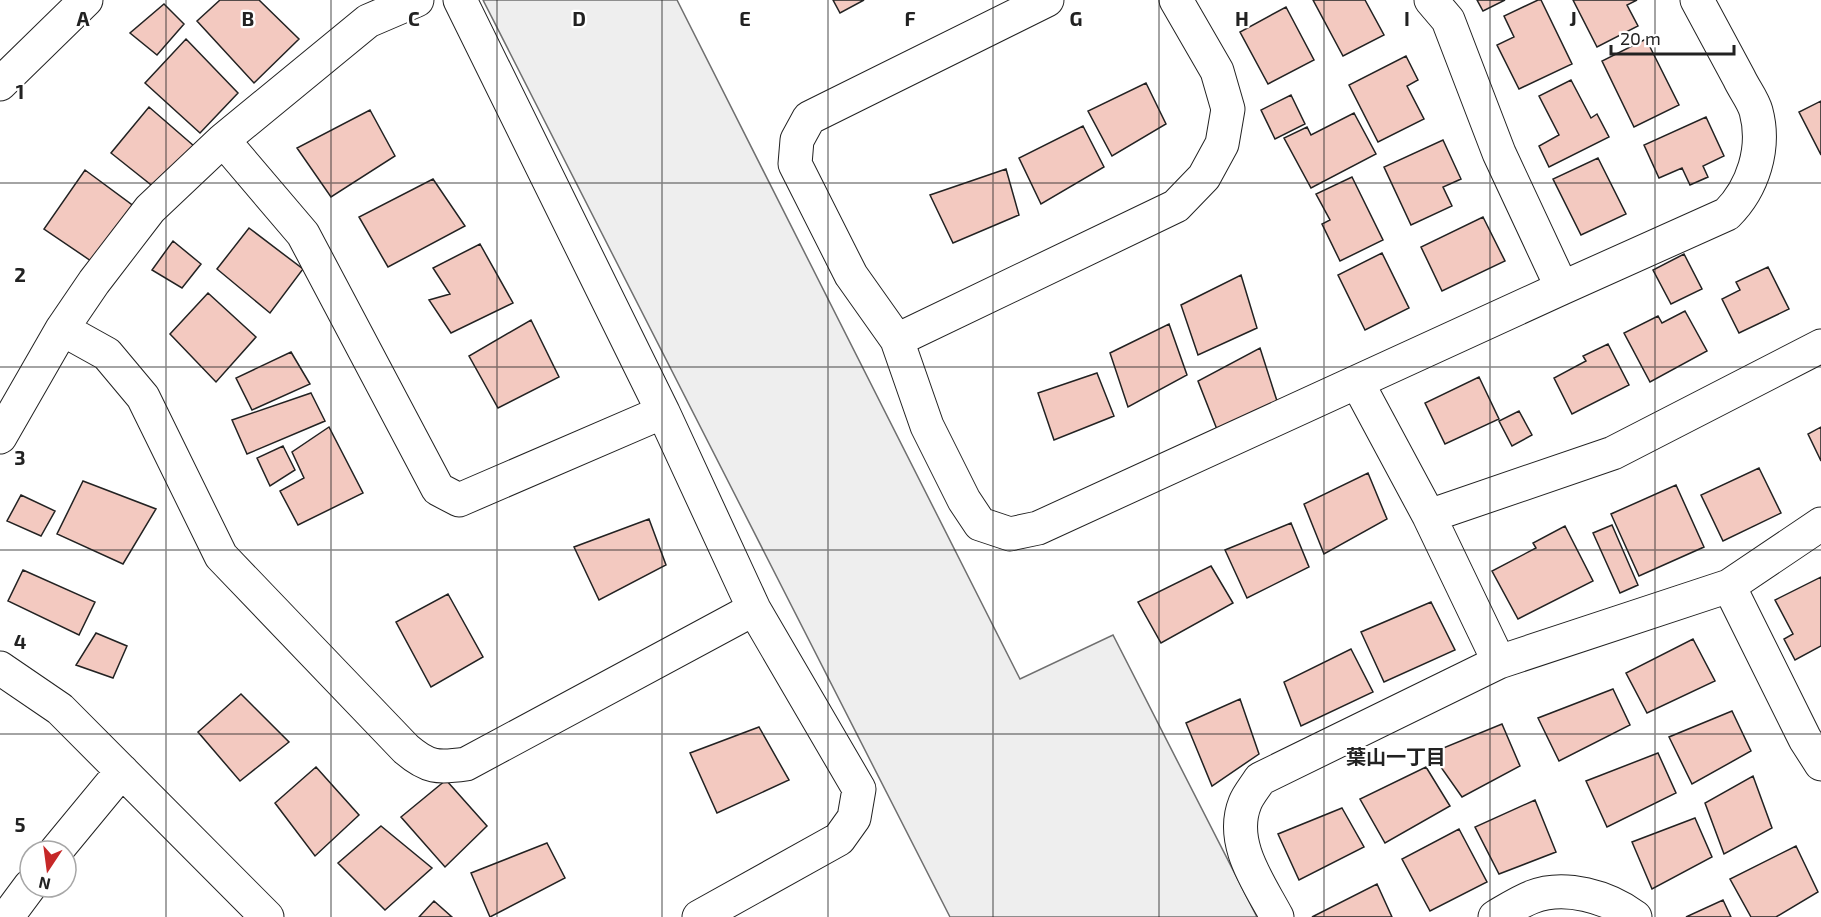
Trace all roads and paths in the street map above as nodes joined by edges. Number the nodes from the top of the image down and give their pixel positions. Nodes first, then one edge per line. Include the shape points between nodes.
1 (86, 0) edge
2 (417, 0) edge
3 (460, 0) edge
4 (1047, 0) edge
5 (1176, 0) edge
6 (1431, 0) edge
7 (1697, 0) edge
8 (0, 84) edge
9 (223, 140) junction
10 (1562, 288) junction
11 (62, 329) junction
12 (897, 340) junction
13 (1821, 346) edge
14 (1357, 382) junction
15 (663, 412) junction
16 (0, 437) edge
17 (1429, 516) junction
18 (1821, 524) edge
19 (1729, 586) junction
20 (754, 609) junction
21 (1500, 662) junction
22 (0, 668) edge
23 (1821, 764) edge
24 (122, 771) junction
25 (66, 839) edge
26 (20, 899) edge
27 (7, 917) edge
28 (267, 917) edge
29 (699, 917) edge
30 (1277, 917) edge
31 (1495, 917) edge
32 (1635, 917) edge

1 - 8 street
2 - 9 street via 368,21
3 - 15 street
4 - 12 street via 809,118 797,140 795,164 817,209 851,275
5 - 12 street via 1217,71 1228,110 1222,144 1204,177 1176,206
6 - 10 street via 1448,20 1499,153
7 - 10 street via 1756,110 1760,134 1753,176 1740,202 1727,214
9 - 11 street via 150,209
9 - 15 street via 303,234 438,489 459,500
10 - 14 street
11 - 16 street
11 - 20 street via 107,354 143,397 221,556 421,762 444,767 466,764
12 - 14 street via 927,426 964,500 980,524 1010,534 1038,528
13 - 17 street via 1613,453
14 - 17 street
15 - 20 street
17 - 21 street
18 - 19 street
19 - 21 street
19 - 23 street
20 - 29 street via 859,789 854,818 839,839
21 - 30 street via 1260,779 1245,803 1239,829 1244,853
22 - 24 street via 60,709
24 - 25 street
24 - 28 street
26 - 27 street
31 - 32 street via 1532,897 1553,891 1583,894 1618,906

